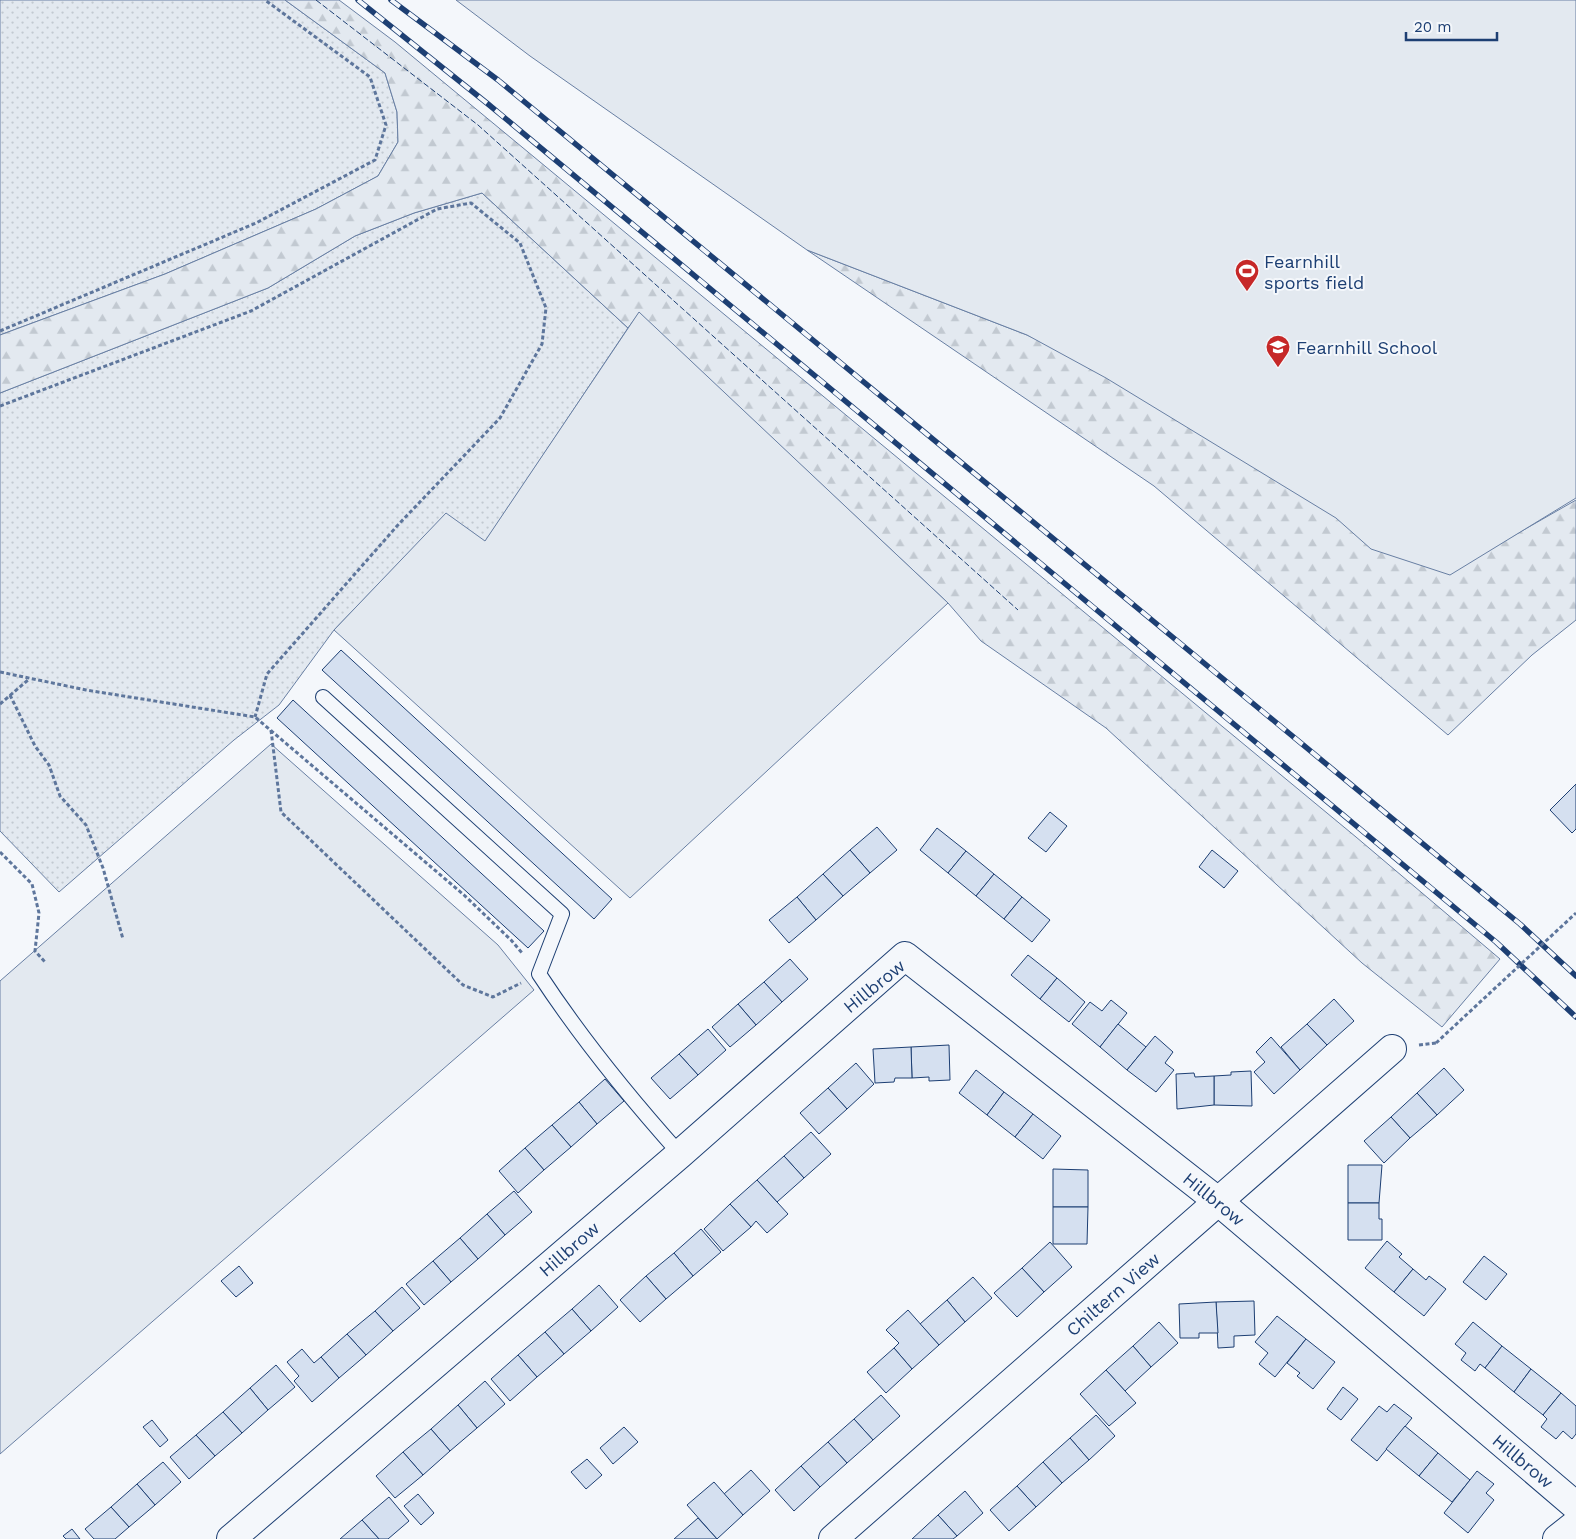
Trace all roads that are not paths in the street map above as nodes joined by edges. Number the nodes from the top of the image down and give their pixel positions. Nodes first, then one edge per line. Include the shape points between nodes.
1 (323, 697) dead end
2 (1392, 1049) dead end
3 (680, 1154) junction
4 (1218, 1202) junction
5 (1576, 1506) edge
6 (1576, 1524) edge
7 (231, 1539) edge
8 (833, 1539) edge
9 (1557, 1539) edge

1 - 3 lane via 562,914 539,974 574,1026
2 - 4 street, Chiltern View
3 - 4 street, Hillbrow via 905,956
3 - 7 street, Hillbrow
4 - 5 street, Hillbrow
4 - 8 street, Chiltern View
6 - 9 street

